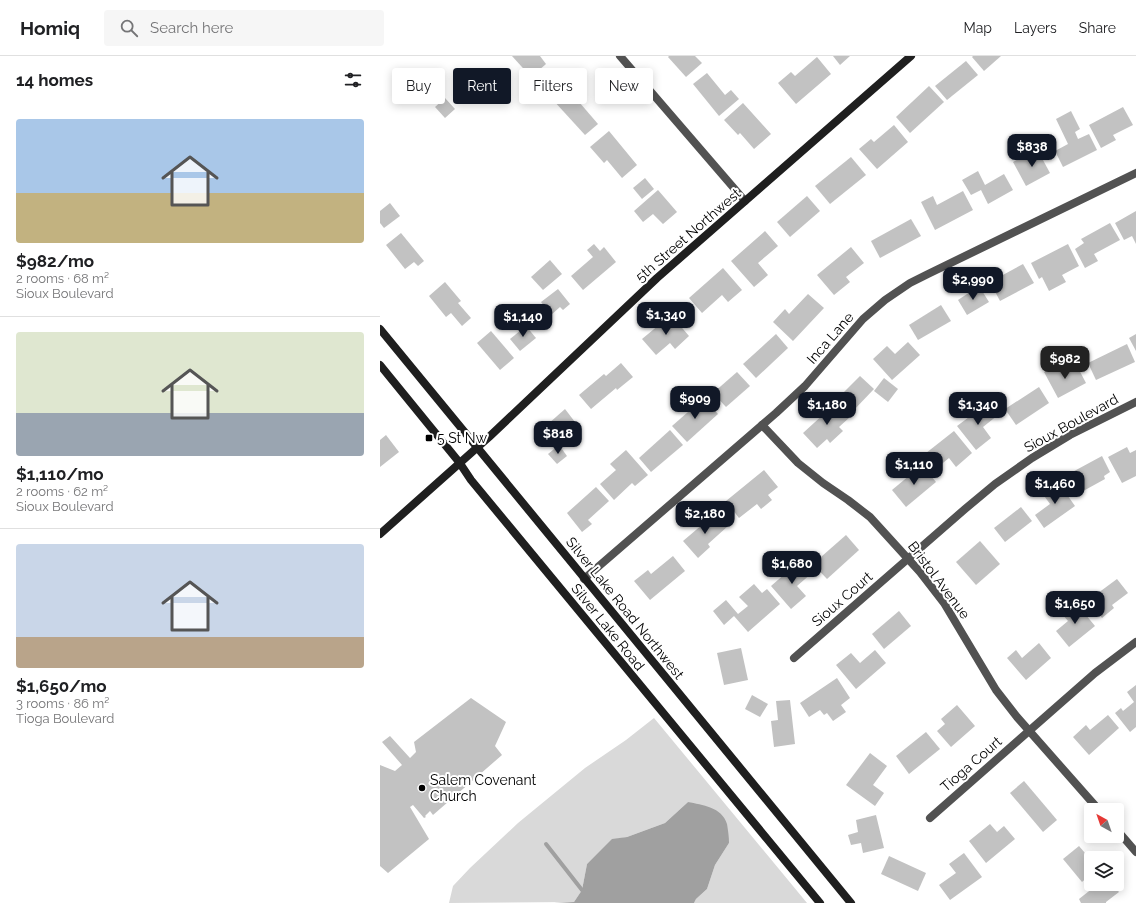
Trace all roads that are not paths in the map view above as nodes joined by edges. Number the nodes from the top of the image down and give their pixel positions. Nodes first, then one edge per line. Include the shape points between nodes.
1 (620, 56) edge
2 (911, 56) edge
3 (1136, 173) edge
4 (745, 201) junction
5 (380, 329) edge
6 (380, 365) edge
7 (1136, 402) edge
8 (762, 425) junction
9 (476, 448) junction
10 (459, 462) junction
11 (380, 534) edge
12 (908, 559) junction
13 (584, 579) junction
14 (1136, 642) edge
15 (794, 658) dead end
16 (1030, 730) junction
17 (1093, 803) edge
18 (930, 818) dead end
19 (1124, 838) edge
20 (1136, 852) edge
21 (820, 903) edge
22 (851, 903) edge

1 - 4 street
2 - 4 main road, 5th Street Northwest
3 - 8 street, Inca Lane via 904,287 863,319 805,386
4 - 9 main road, 5th Street Northwest via 657,278
5 - 9 main road, Silver Lake Road Northwest
6 - 10 main road, Silver Lake Road
7 - 12 street, Sioux Boulevard via 1070,435 1032,458 995,484
8 - 12 street, Bristol Avenue via 798,463 870,517
8 - 13 street, Inca Lane
9 - 10 main road, 5th Street Northwest
9 - 13 main road, Silver Lake Road Northwest
10 - 11 main road, 5th Street Northwest
10 - 21 main road, Silver Lake Road via 471,480
12 - 15 street, Sioux Court
12 - 16 street, Bristol Avenue via 944,603 996,690
13 - 22 main road, Silver Lake Road Northwest
14 - 16 street, Tioga Court via 1095,673
16 - 17 street, Bristol Avenue
16 - 18 street, Tioga Court
19 - 20 street

